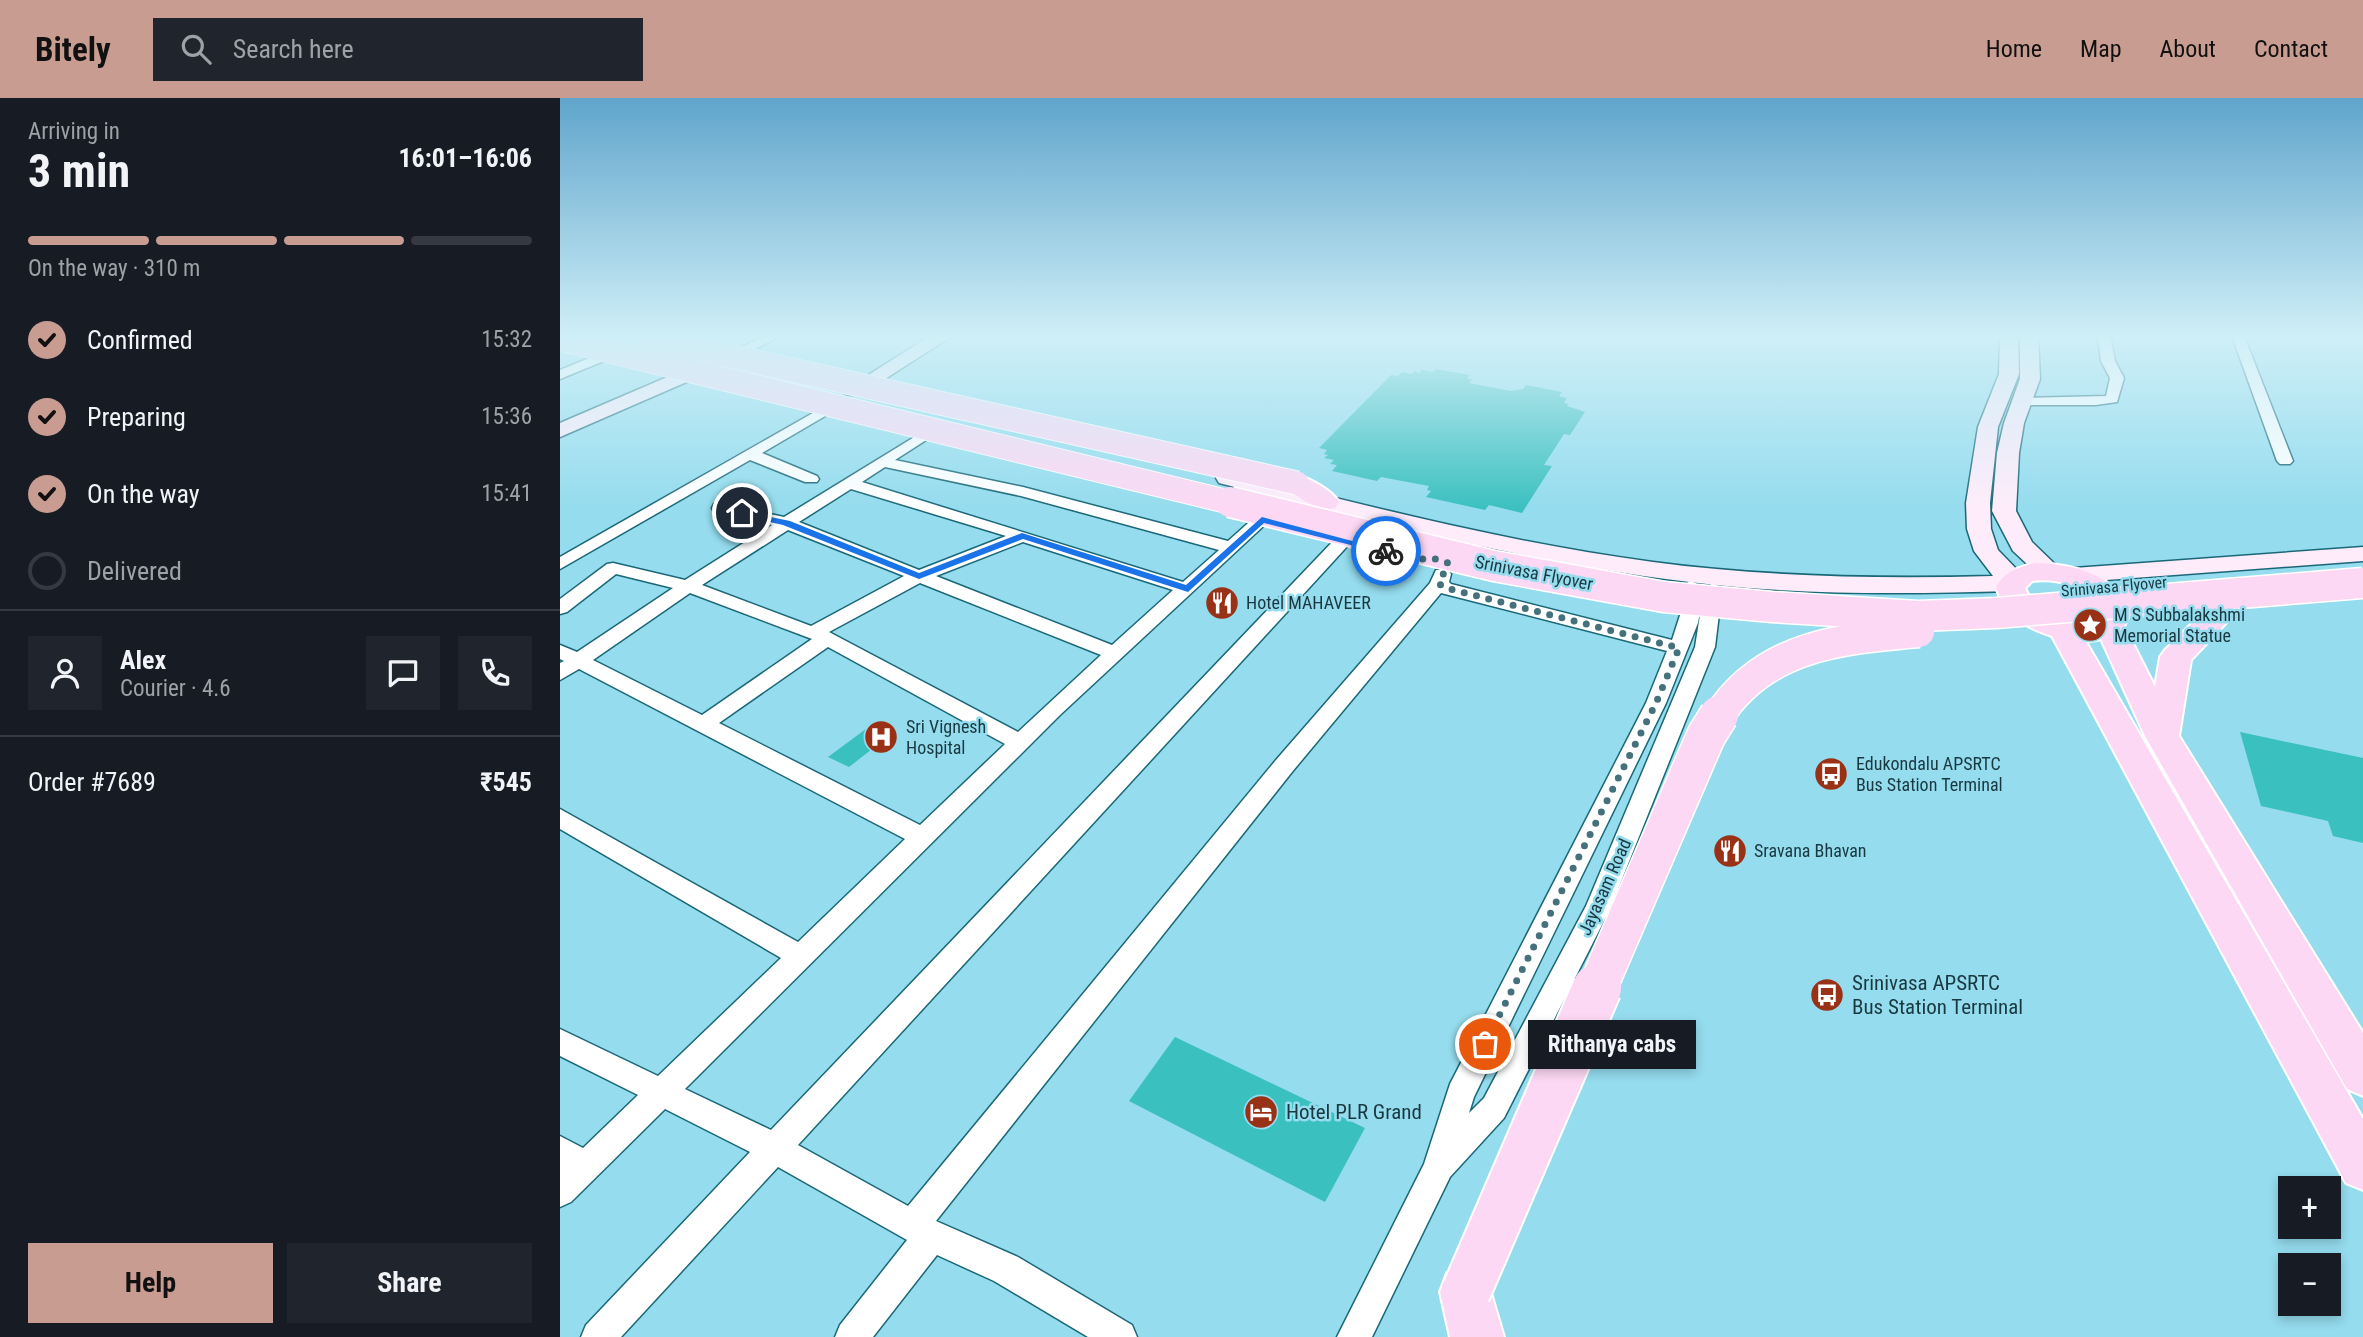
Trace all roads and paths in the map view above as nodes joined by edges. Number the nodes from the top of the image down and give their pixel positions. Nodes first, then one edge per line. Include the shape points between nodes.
1 (632, 394) edge
2 (638, 394) edge
3 (735, 394) edge
4 (763, 394) edge
5 (779, 394) edge
6 (805, 394) edge
7 (864, 394) edge
8 (899, 394) edge
9 (2001, 394) edge
10 (2025, 394) edge
11 (2113, 394) edge
12 (2260, 394) edge
13 (2022, 402) junction
14 (827, 409) junction
15 (560, 424) edge
16 (560, 431) edge
17 (929, 432) junction
18 (752, 455) junction
19 (2285, 461) dead end
20 (882, 463) junction
21 (811, 479) dead end
22 (850, 483) junction
23 (1326, 502) junction
24 (720, 508) dead end
25 (1262, 520) junction
26 (786, 523) junction
27 (1022, 536) junction
28 (1344, 540) junction
29 (1233, 548) junction
30 (2363, 554) edge
31 (560, 564) edge
32 (1435, 566) junction
33 (2363, 566) edge
34 (2058, 573) junction
35 (1701, 575) junction
36 (919, 576) junction
37 (2013, 582) junction
38 (2363, 583) edge
39 (688, 586) junction
40 (2318, 587) junction
41 (1188, 589) junction
42 (2363, 593) edge
43 (2227, 606) junction
44 (1702, 607) junction
45 (560, 608) edge
46 (2111, 621) junction
47 (2056, 626) junction
48 (820, 636) junction
49 (1679, 648) junction
50 (1115, 654) junction
51 (566, 662) edge
52 (703, 724) junction
53 (2162, 736) junction
54 (1019, 742) junction
55 (560, 818) edge
56 (922, 837) junction
57 (800, 956) junction
58 (560, 1042) edge
59 (2363, 1074) edge
60 (660, 1093) junction
61 (776, 1149) junction
62 (572, 1159) edge
63 (2363, 1166) edge
64 (1438, 1170) junction
65 (560, 1191) edge
66 (921, 1231) junction
67 (1471, 1315) edge
68 (598, 1337) edge
69 (852, 1337) edge
70 (1120, 1337) edge
71 (1354, 1337) edge

1 - 15 street
2 - 16 street
3 - 25 main road
4 - 14 street
5 - 40 main road, Srinivasa Flyover, bridge via 1494,566 1664,597 1918,616
6 - 33 main road, Srinivasa Flyover via 1465,547 1660,582 1916,599
7 - 23 street
8 - 23 main road, bridge via 1297,483
9 - 37 street via 1988,427 1979,529 1986,551
10 - 13 street
11 - 13 street via 2112,399 2096,401
12 - 19 street
13 - 34 street via 2008,453 2004,511 2022,546
14 - 17 street
14 - 18 street
17 - 20 street
17 - 32 street
18 - 21 street
18 - 31 street
20 - 22 street
20 - 29 street via 1023,492
22 - 26 street
22 - 27 street
23 - 35 street via 1523,549
24 - 26 street
25 - 28 main road
25 - 29 street
26 - 36 street
26 - 39 street
27 - 36 street
27 - 41 street
28 - 32 main road
28 - 61 street
29 - 41 street
30 - 34 street
32 - 44 street
32 - 49 street via 1446,588
32 - 66 street
34 - 37 main road via 2035,572
34 - 46 main road via 2097,588 2114,608
35 - 37 street via 1880,587
35 - 44 street, Jayasam Road
36 - 48 street
36 - 50 street
37 - 47 main road via 2011,596 2021,608
38 - 40 main road, Srinivasa Flyover, bridge
39 - 45 street via 613,568
39 - 48 street
39 - 51 street
40 - 67 main road, bridge via 2314,605 1848,639 1763,668 1736,692 1706,736
41 - 50 street
42 - 43 street
43 - 46 street
43 - 53 main road via 2176,657
44 - 47 street via 1802,619
44 - 49 street, Jayasam Road
44 - 64 street, Jayasam Road via 1704,647 1597,909 1494,1108
46 - 47 main road via 2093,631
46 - 53 main road
47 - 63 main road
48 - 52 street
48 - 54 street
49 - 64 street, Jayasam Road via 1656,703 1460,1094
50 - 54 street
51 - 52 street
52 - 56 street
53 - 59 main road
54 - 56 street
55 - 57 street
56 - 57 street
57 - 60 street
58 - 60 street
60 - 61 street
60 - 62 street
61 - 66 street
61 - 68 street
62 - 65 street
64 - 71 street, Jayasam Road
66 - 69 street
66 - 70 street via 1006,1269

